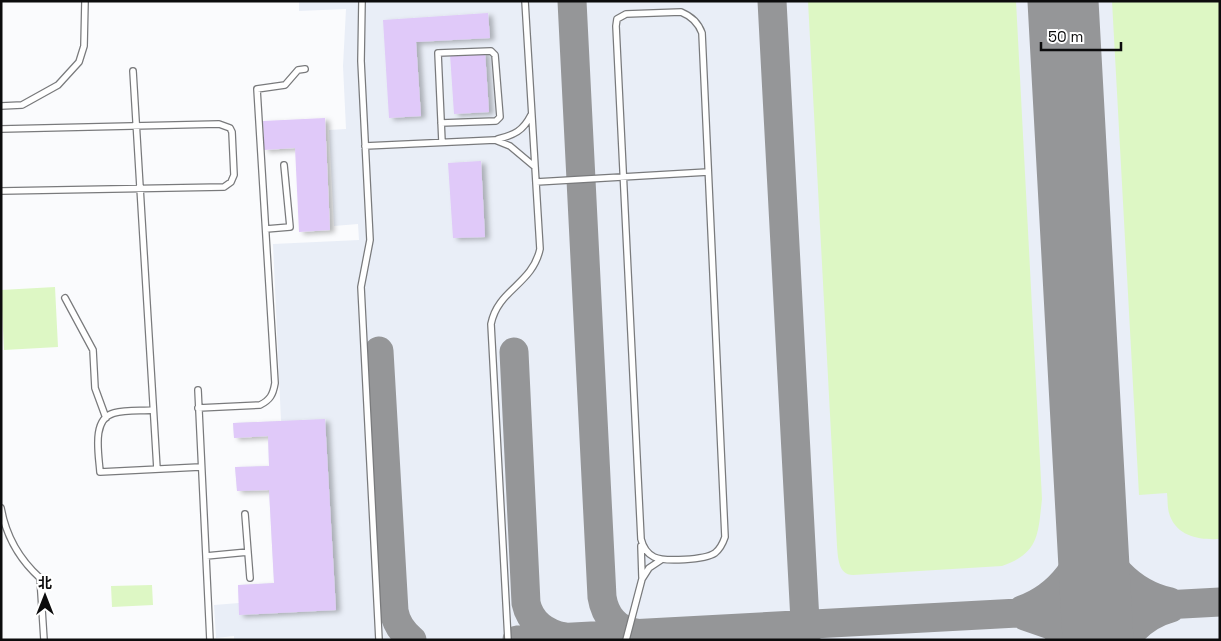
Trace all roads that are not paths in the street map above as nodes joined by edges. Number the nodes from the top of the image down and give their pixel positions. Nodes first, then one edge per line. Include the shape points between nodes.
1 (85, 1) edge
2 (362, 1) edge
3 (525, 1) edge
4 (305, 68) dead end
5 (133, 71) dead end
6 (1, 106) edge
7 (532, 114) junction
8 (441, 123) junction
9 (136, 126) junction
10 (1, 129) edge
11 (495, 140) junction
12 (442, 142) junction
13 (365, 146) junction
14 (284, 165) dead end
15 (535, 166) junction
16 (708, 172) junction
17 (623, 177) junction
18 (536, 182) junction
19 (140, 188) junction
20 (1, 191) edge
21 (266, 229) junction
22 (65, 298) dead end
23 (198, 390) dead end
24 (198, 408) junction
25 (153, 410) junction
26 (106, 418) junction
27 (200, 467) junction
28 (157, 469) junction
29 (1, 508) edge
30 (245, 514) dead end
31 (641, 539) junction
32 (248, 552) junction
33 (206, 556) junction
34 (661, 560) junction
35 (250, 578) dead end
36 (642, 579) junction
37 (44, 640) edge
38 (210, 640) edge
39 (379, 640) edge
40 (508, 640) edge
41 (626, 640) edge

1 - 6 lane via 84,46 79,62 58,86 22,105
2 - 13 lane
3 - 7 lane
4 - 21 lane via 298,70 286,86 257,89
5 - 9 lane
7 - 11 lane via 520,131
7 - 15 lane
8 - 8 lane via 438,53 491,51 495,55 500,117 496,121
8 - 12 lane
9 - 10 lane
9 - 19 lane
9 - 19 lane via 218,124 232,132 234,175 224,187
11 - 12 lane
11 - 15 lane via 510,146
12 - 13 lane
13 - 39 lane via 370,240 361,287
14 - 21 lane via 290,227
15 - 18 lane
16 - 17 lane
16 - 17 lane via 700,28 681,12 626,14 617,19 616,26
16 - 34 lane via 725,537 709,556
17 - 18 lane
17 - 31 lane
18 - 40 lane via 538,259 526,277 496,306 491,324
19 - 20 lane
19 - 25 lane
21 - 24 lane via 274,393 260,406
22 - 26 lane via 94,350 95,388
23 - 24 lane
24 - 27 lane
25 - 26 lane via 113,413
25 - 28 lane
26 - 28 lane via 98,431 100,472
27 - 28 lane
27 - 33 lane
29 - 37 lane via 15,549 40,578
30 - 32 lane
31 - 34 lane via 647,552
31 - 36 lane
32 - 33 lane
32 - 35 lane
33 - 38 lane
34 - 36 lane via 649,568
36 - 41 lane

